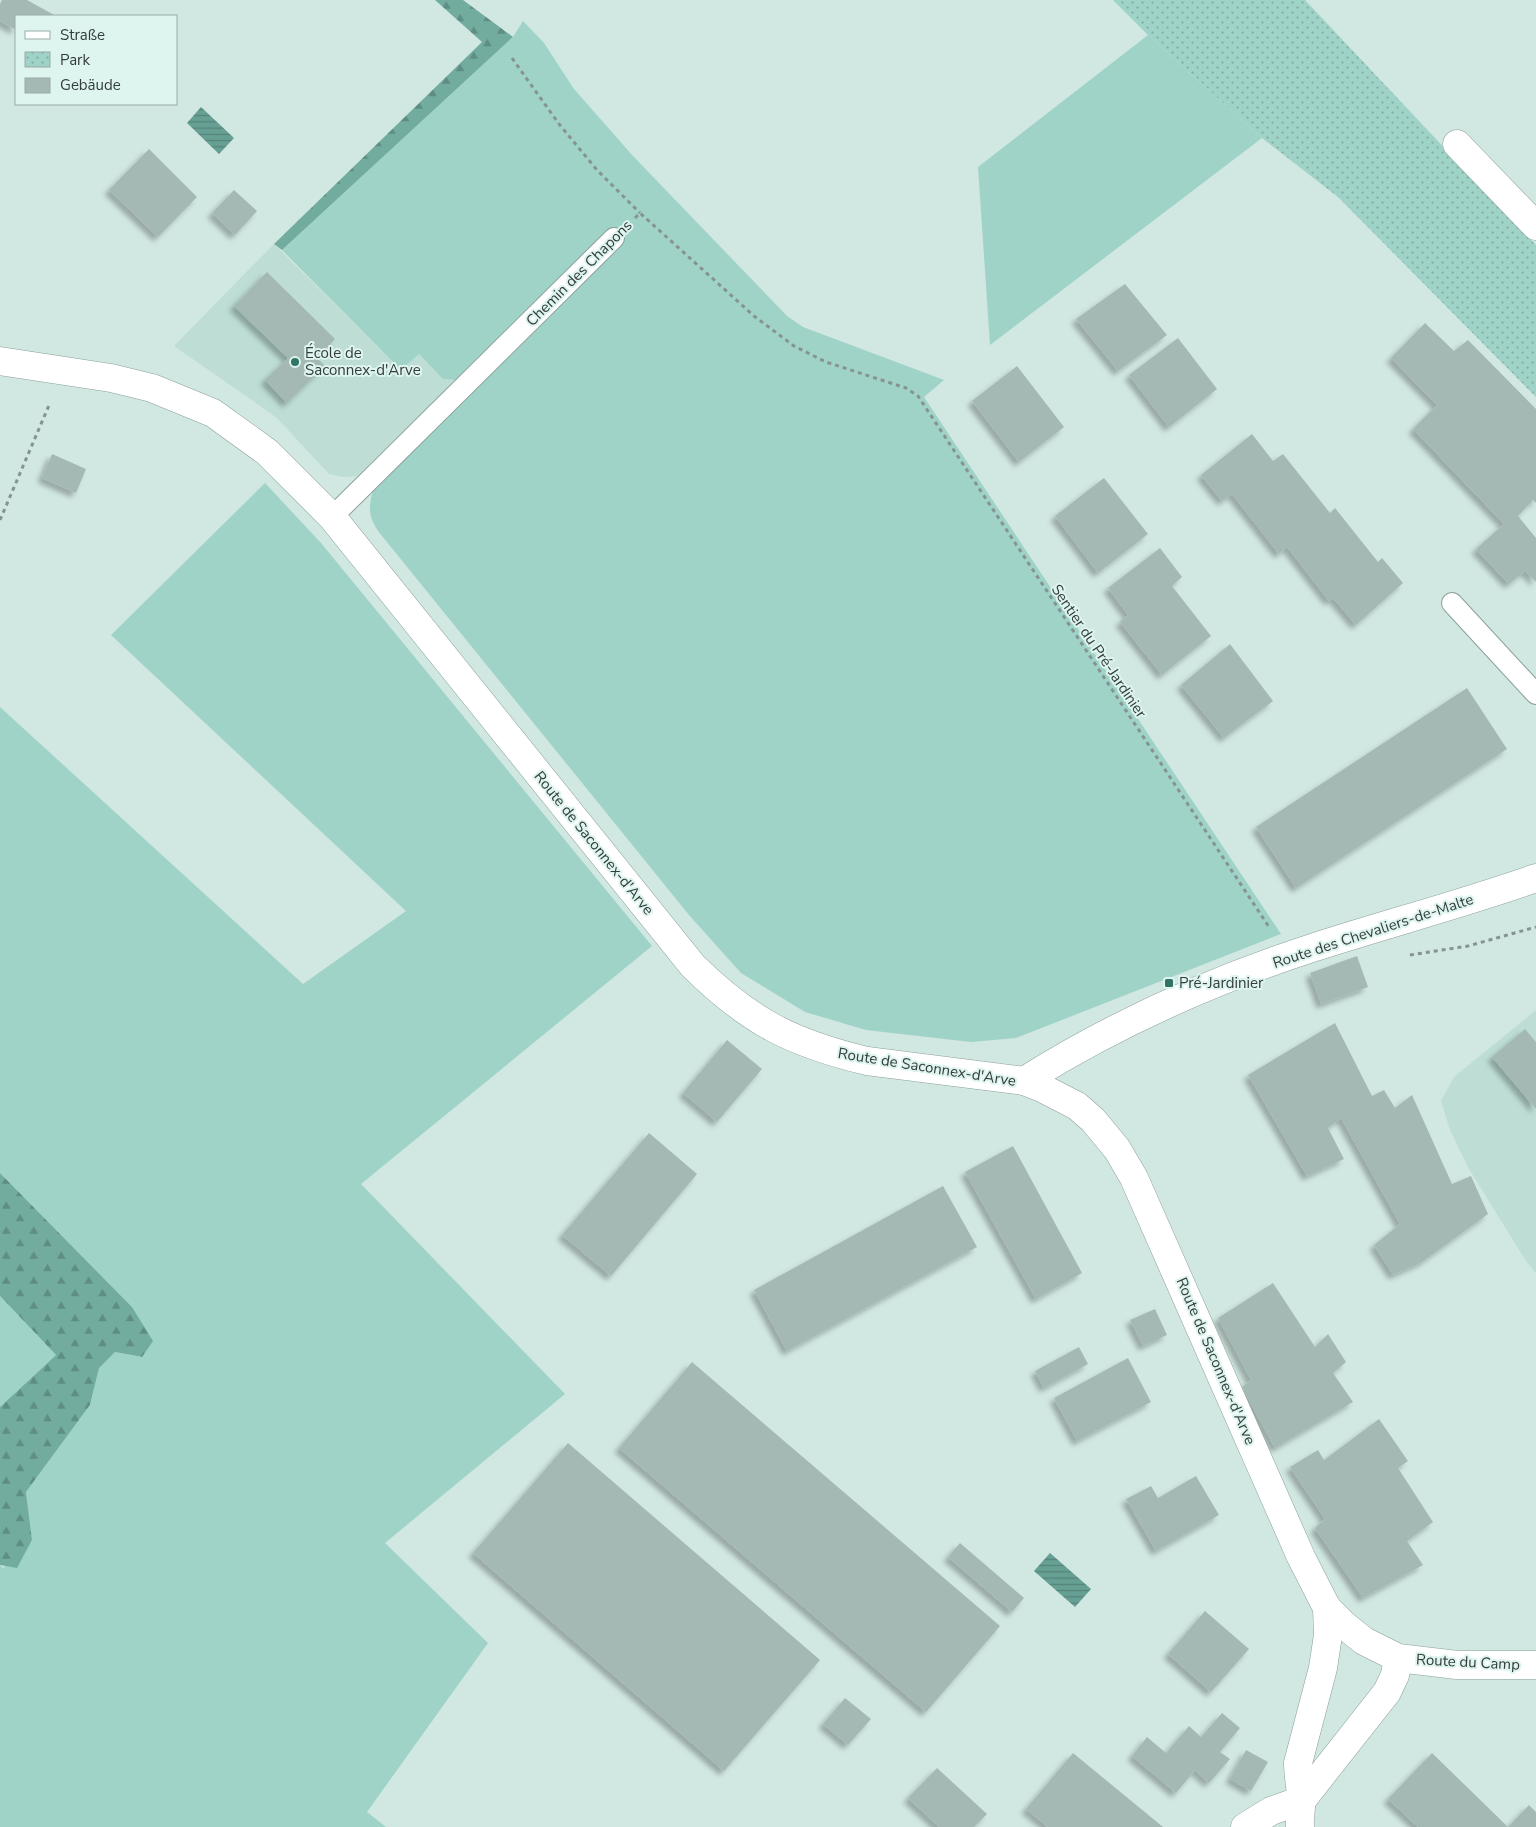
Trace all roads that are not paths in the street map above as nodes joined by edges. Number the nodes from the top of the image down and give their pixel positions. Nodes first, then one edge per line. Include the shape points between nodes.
1 (1457, 144) dead end
2 (1536, 226) edge
3 (614, 238) road end
4 (0, 361) edge
5 (332, 517) junction
6 (1452, 603) dead end
7 (1536, 694) edge
8 (1536, 878) edge
9 (1024, 1081) junction
10 (1327, 1608) junction
11 (1398, 1658) junction
12 (1536, 1664) edge
13 (1302, 1800) junction
14 (1245, 1827) edge
15 (1300, 1827) edge

1 - 2 street
3 - 5 lane, Chemin des Chapons
4 - 5 street, Route de Saconnex-d'Arve via 111,378 152,388 213,414 267,452
5 - 9 street, Route de Saconnex-d'Arve via 693,966 722,994 768,1027 817,1048 867,1061
6 - 7 lane
8 - 9 street, Route des Chevaliers-de-Malte via 1287,957 1166,1005 1070,1052
9 - 10 street, Route de Saconnex-d'Arve via 1063,1097 1093,1120 1117,1149 1134,1178 1301,1557
10 - 11 street, Route du Camp via 1364,1641
10 - 13 street, Route de Saconnex-d'Arve via 1328,1635 1323,1668 1298,1763 1297,1779
11 - 12 street, Route du Camp via 1457,1664
11 - 13 street via 1387,1692
13 - 14 street via 1271,1810
13 - 15 street, Route de Saconnex-d'Arve

